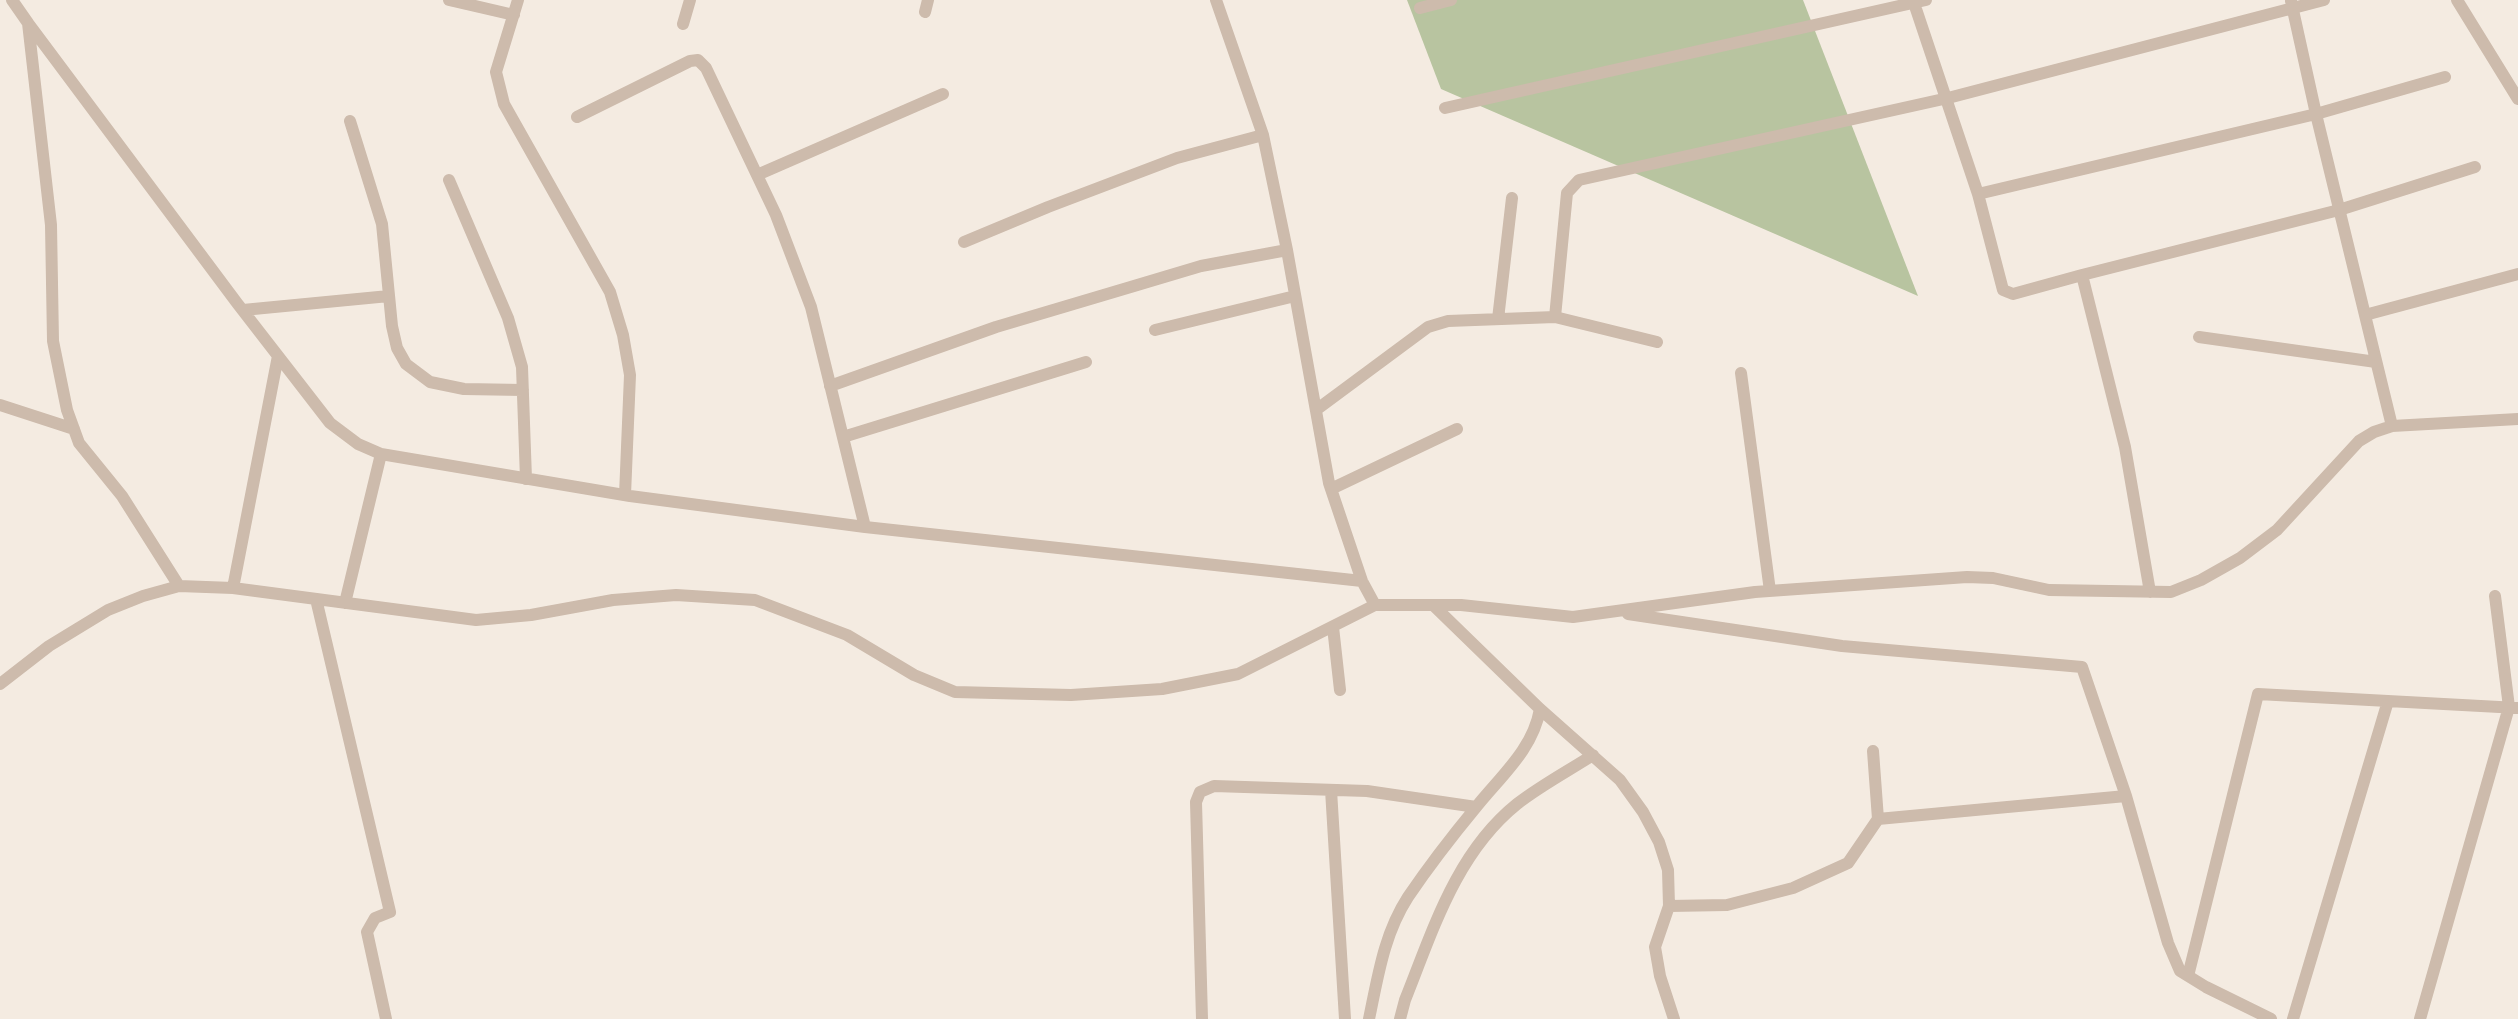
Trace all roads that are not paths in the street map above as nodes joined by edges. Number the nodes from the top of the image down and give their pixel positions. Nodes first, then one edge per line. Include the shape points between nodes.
1 (12, 0) edge
2 (449, 0) edge
3 (518, 0) edge
4 (690, 0) edge
5 (1216, 0) edge
6 (1451, 0) edge
7 (2324, 0) edge
8 (2457, 0) edge
9 (1918, 1) edge
10 (2292, 4) edge
11 (1420, 8) dead end
12 (514, 15) junction
13 (28, 23) junction
14 (683, 24) dead end
15 (2445, 77) dead end
16 (943, 94) dead end
17 (1948, 98) junction
18 (2518, 99) edge
19 (1445, 108) dead end
20 (2316, 114) junction
21 (577, 117) dead end
22 (350, 121) dead end
23 (1263, 135) junction
24 (2476, 167) dead end
25 (757, 175) junction
26 (449, 180) dead end
27 (1978, 194) junction
28 (1512, 198) dead end
29 (2339, 210) junction
30 (964, 242) dead end
31 (1287, 250) junction
32 (2518, 274) edge
33 (2082, 275) junction
34 (389, 296) junction
35 (1295, 296) junction
36 (243, 310) junction
37 (2364, 315) junction
38 (1555, 317) junction
39 (1498, 319) junction
40 (1155, 330) dead end
41 (2199, 337) dead end
42 (1657, 342) dead end
43 (278, 356) junction
44 (1086, 362) dead end
45 (2376, 362) junction
46 (1741, 373) dead end
47 (830, 386) junction
48 (523, 390) junction
49 (0, 405) edge
50 (1316, 410) junction
51 (2518, 420) edge
52 (2392, 426) junction
53 (74, 429) junction
54 (1457, 429) dead end
55 (843, 438) junction
56 (381, 454) junction
57 (526, 479) junction
58 (1331, 489) junction
59 (625, 495) junction
60 (865, 527) junction
61 (1362, 581) junction
62 (179, 586) junction
63 (233, 588) junction
64 (1770, 591) junction
65 (2150, 592) junction
66 (2495, 596) dead end
67 (316, 599) junction
68 (345, 604) junction
69 (1375, 605) junction
70 (1433, 605) junction
71 (1614, 612) junction
72 (1333, 628) junction
73 (0, 684) edge
74 (1340, 690) dead end
75 (2388, 701) junction
76 (2514, 707) edge
77 (1540, 709) junction
78 (1873, 751) dead end
79 (1593, 754) junction
80 (1331, 790) junction
81 (2126, 796) junction
82 (1476, 807) junction
83 (1878, 819) junction
84 (1669, 906) junction
85 (2188, 976) junction
86 (386, 1019) edge
87 (1202, 1019) edge
88 (1345, 1019) edge
89 (1370, 1019) edge
90 (1400, 1019) edge
91 (1674, 1019) edge
92 (2271, 1019) edge
93 (2293, 1019) edge
94 (2420, 1019) edge

1 - 13 street
2 - 12 street
3 - 12 street
4 - 14 street
5 - 23 street
6 - 11 street
7 - 10 street
8 - 18 street
9 - 17 street
9 - 19 street
10 - 17 street
10 - 20 street
12 - 59 street via 496,72 504,104 610,292 623,335 630,375
13 - 36 street
13 - 53 street via 50,225 53,341
15 - 20 street
16 - 25 street
17 - 27 street
17 - 38 street via 1579,180 1567,193
20 - 27 street
20 - 29 street
21 - 25 street via 690,61 698,60 706,68
22 - 34 street via 382,224
23 - 30 street via 1177,158
23 - 31 street
24 - 29 street
25 - 47 street via 811,306
26 - 48 street via 508,318 522,367
27 - 33 street via 2003,290 2013,294
28 - 39 street
29 - 33 street
29 - 37 street
31 - 35 street
31 - 47 street via 1201,266 1142,283 996,327
32 - 37 street
33 - 65 street via 2125,447
34 - 36 street
34 - 48 street via 397,348 406,364 430,382 464,389
35 - 40 street
35 - 50 street
36 - 43 street
37 - 45 street
38 - 39 street
38 - 42 street
39 - 50 street via 1448,321 1428,327
41 - 45 street
43 - 56 street via 330,423 358,444
43 - 63 street
44 - 55 street
45 - 52 street
46 - 64 street
47 - 55 street
48 - 57 street
49 - 53 street
50 - 58 street
51 - 52 street
52 - 65 street via 2359,441 2277,530 2240,558 2171,592
53 - 62 street via 79,444 122,496
54 - 58 street
55 - 60 street
56 - 57 street
56 - 68 street
57 - 59 street
58 - 61 street
59 - 60 street
60 - 61 street
61 - 69 street
62 - 63 street
62 - 73 street via 108,610 49,646
63 - 67 street
64 - 65 street via 1967,577 1993,578 2049,590
64 - 71 street
66 - 76 street
67 - 68 street
67 - 86 street via 390,912 376,918 367,932
68 - 72 street via 476,620 676,594 755,600 847,635 914,675 955,692 1071,695 1162,689 1238,674
69 - 70 street
69 - 72 street
70 - 71 street via 1573,617
70 - 77 street
71 - 81 street via 1842,646 2082,667
72 - 74 street
75 - 76 street
75 - 85 street via 2258,694
75 - 93 street
76 - 94 street
77 - 79 street
77 - 82 street via 1537,725 1523,752
78 - 83 street
79 - 84 street via 1620,780 1643,812 1658,842 1668,870
79 - 90 street via 1517,804 1482,837 1450,889
80 - 82 street via 1367,791
80 - 87 street via 1214,786 1200,792 1196,802
80 - 88 street
81 - 83 street
81 - 85 street via 2168,943 2180,971
82 - 89 street via 1404,905 1385,943
83 - 84 street via 1848,863 1793,888 1727,905
84 - 91 street via 1655,948
85 - 92 street

